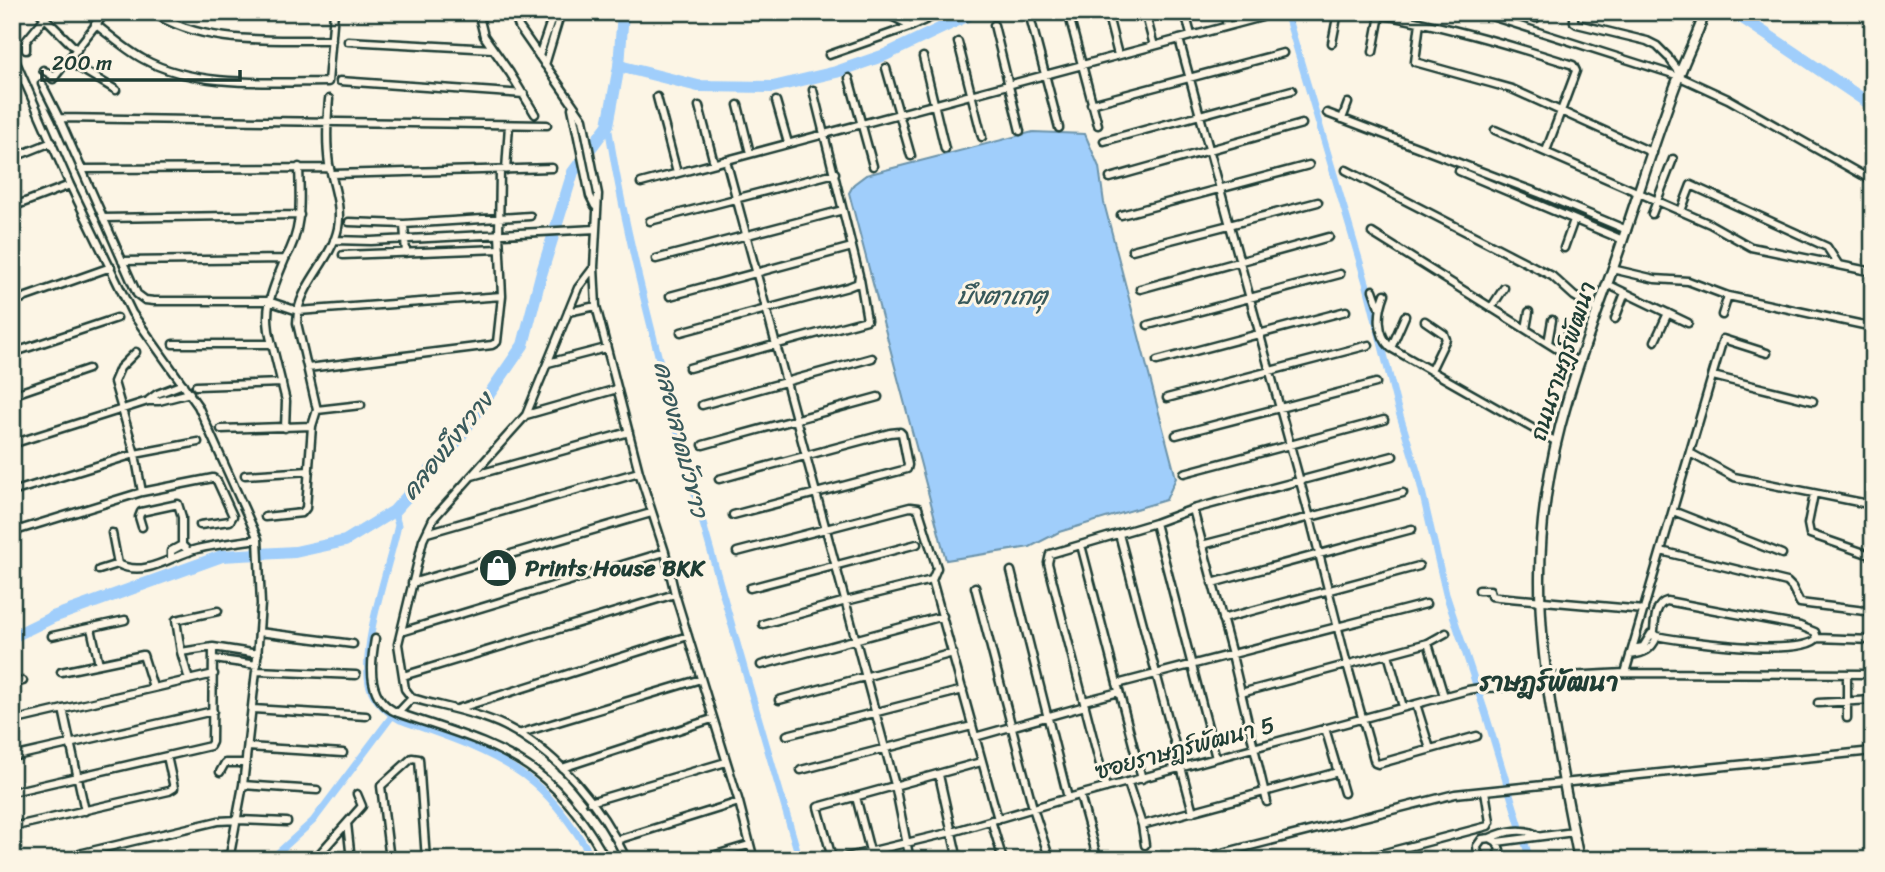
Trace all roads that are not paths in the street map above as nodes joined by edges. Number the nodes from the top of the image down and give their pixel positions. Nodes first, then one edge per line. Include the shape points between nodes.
1 (152, 12) edge
2 (334, 12) edge
3 (478, 12) edge
4 (514, 12) edge
5 (554, 12) edge
6 (561, 12) edge
7 (883, 12) edge
8 (942, 12) edge
9 (1068, 12) edge
10 (1107, 12) edge
11 (1145, 12) edge
12 (1185, 12) edge
13 (1224, 12) edge
14 (1264, 12) edge
15 (1338, 12) edge
16 (1366, 12) edge
17 (1477, 12) edge
18 (1574, 12) edge
19 (104, 13) edge
20 (1029, 13) edge
21 (1704, 14) edge
22 (41, 15) edge
23 (1380, 15) junction
24 (1420, 22) junction
25 (95, 24) junction
26 (994, 25) dead end
27 (912, 26) junction
28 (1227, 26) junction
29 (1191, 35) junction
30 (1179, 39) junction
31 (332, 40) junction
32 (348, 41) dead end
33 (958, 42) dead end
34 (1332, 43) dead end
35 (1154, 46) junction
36 (492, 49) junction
37 (26, 50) dead end
38 (77, 50) junction
39 (1373, 52) dead end
40 (12, 53) edge
41 (1283, 53) dead end
42 (829, 55) dead end
43 (1118, 55) junction
44 (538, 56) junction
45 (923, 57) dead end
46 (68, 61) junction
47 (545, 65) junction
48 (1081, 66) junction
49 (886, 68) dead end
50 (43, 70) dead end
51 (1044, 75) junction
52 (1679, 75) junction
53 (849, 78) dead end
54 (1190, 78) junction
55 (340, 81) dead end
56 (42, 84) dead end
57 (1008, 85) junction
58 (116, 90) dead end
59 (813, 90) dead end
60 (1292, 90) dead end
61 (524, 94) junction
62 (972, 94) junction
63 (657, 97) dead end
64 (329, 99) dead end
65 (776, 101) dead end
66 (1348, 103) dead end
67 (934, 104) junction
68 (1091, 104) junction
69 (572, 106) junction
70 (699, 106) dead end
71 (738, 106) dead end
72 (1562, 111) junction
73 (899, 112) junction
74 (1327, 113) dead end
75 (535, 114) dead end
76 (1200, 114) junction
77 (60, 118) junction
78 (1342, 119) junction
79 (327, 121) junction
80 (861, 123) junction
81 (1301, 124) dead end
82 (509, 125) junction
83 (547, 125) dead end
84 (1098, 125) dead end
85 (1059, 128) dead end
86 (1495, 130) dead end
87 (1020, 131) dead end
88 (825, 133) junction
89 (982, 137) dead end
90 (1104, 141) dead end
91 (51, 142) junction
92 (788, 143) junction
93 (946, 149) dead end
94 (1210, 150) junction
95 (1546, 151) junction
96 (750, 153) junction
97 (1653, 153) junction
98 (911, 156) dead end
99 (12, 158) edge
100 (1673, 159) dead end
101 (726, 160) junction
102 (1873, 162) edge
103 (714, 163) junction
104 (1309, 165) dead end
105 (873, 166) dead end
106 (299, 167) junction
107 (552, 168) dead end
108 (81, 169) junction
109 (503, 170) junction
110 (1346, 170) dead end
111 (331, 171) junction
112 (1459, 171) dead end
113 (677, 173) junction
114 (835, 173) junction
115 (1865, 176) junction
116 (1110, 178) dead end
117 (1873, 181) edge
118 (641, 183) dead end
119 (70, 185) junction
120 (1220, 188) junction
121 (1639, 192) junction
122 (594, 195) junction
123 (737, 198) junction
124 (1657, 200) junction
125 (1318, 202) dead end
126 (12, 207) edge
127 (843, 210) junction
128 (1681, 211) junction
129 (1651, 214) dead end
130 (300, 215) junction
131 (1121, 215) dead end
132 (530, 216) dead end
133 (103, 218) junction
134 (499, 218) junction
135 (1574, 220) junction
136 (650, 221) dead end
137 (349, 222) dead end
138 (404, 224) junction
139 (1230, 225) junction
140 (596, 229) junction
141 (1627, 230) junction
142 (1372, 233) dead end
143 (499, 234) junction
144 (747, 236) junction
145 (1329, 237) dead end
146 (405, 239) junction
147 (334, 240) junction
148 (1623, 240) junction
149 (852, 247) junction
150 (1564, 248) dead end
151 (500, 249) junction
152 (1132, 250) dead end
153 (406, 253) junction
154 (343, 255) dead end
155 (285, 259) junction
156 (656, 259) dead end
157 (122, 261) junction
158 (1240, 261) junction
159 (1838, 264) junction
160 (111, 267) junction
161 (594, 267) junction
162 (1612, 270) junction
163 (1873, 272) edge
164 (756, 273) junction
165 (1340, 274) dead end
166 (860, 279) junction
167 (1607, 284) junction
168 (1504, 288) dead end
169 (1140, 289) dead end
170 (1373, 290) dead end
171 (1625, 293) junction
172 (1385, 294) dead end
173 (502, 296) junction
174 (670, 296) dead end
175 (1728, 296) junction
176 (1250, 299) junction
177 (268, 301) junction
178 (12, 302) edge
179 (596, 306) junction
180 (1491, 308) junction
181 (1380, 309) junction
182 (766, 310) junction
183 (1597, 310) junction
184 (298, 311) junction
185 (1346, 311) dead end
186 (568, 312) junction
187 (1529, 312) dead end
188 (1668, 313) junction
189 (1722, 314) dead end
190 (1405, 316) dead end
191 (117, 318) dead end
192 (1615, 319) dead end
193 (1552, 320) dead end
194 (1425, 321) dead end
195 (1688, 323) dead end
196 (1148, 325) dead end
197 (1569, 327) dead end
198 (1873, 327) edge
199 (1526, 329) junction
200 (681, 332) dead end
201 (1260, 334) junction
202 (1655, 341) dead end
203 (1548, 343) junction
204 (173, 344) dead end
205 (272, 344) junction
206 (1369, 345) dead end
207 (776, 346) junction
208 (606, 348) junction
209 (1391, 348) junction
210 (136, 352) dead end
211 (12, 353) edge
212 (1767, 353) dead end
213 (1565, 354) junction
214 (872, 358) dead end
215 (1157, 361) dead end
216 (1578, 362) junction
217 (548, 363) junction
218 (308, 368) junction
219 (689, 368) dead end
220 (88, 369) dead end
221 (1431, 370) junction
222 (1270, 371) junction
223 (1713, 376) junction
224 (786, 382) junction
225 (282, 383) junction
226 (1376, 383) dead end
227 (183, 384) junction
228 (196, 386) dead end
229 (617, 389) junction
230 (190, 393) junction
231 (12, 395) edge
232 (878, 397) dead end
233 (1167, 398) dead end
234 (148, 401) junction
235 (1813, 401) dead end
236 (361, 405) dead end
237 (702, 405) dead end
238 (1279, 408) junction
239 (121, 409) junction
240 (317, 410) junction
241 (526, 415) junction
242 (797, 419) junction
243 (1384, 420) dead end
244 (312, 426) junction
245 (285, 428) junction
246 (221, 429) dead end
247 (629, 432) junction
248 (1175, 435) dead end
249 (1555, 441) junction
250 (198, 442) dead end
251 (12, 444) edge
252 (1289, 444) junction
253 (703, 445) dead end
254 (1690, 453) junction
255 (135, 454) junction
256 (807, 456) junction
257 (1393, 456) dead end
258 (309, 471) junction
259 (639, 472) junction
260 (1184, 473) dead end
261 (245, 475) dead end
262 (470, 477) junction
263 (719, 479) dead end
264 (1299, 481) junction
265 (12, 492) edge
266 (142, 492) junction
267 (816, 493) junction
268 (1403, 493) dead end
269 (1814, 494) junction
270 (1873, 505) edge
271 (1193, 509) junction
272 (1673, 511) junction
273 (651, 513) junction
274 (733, 516) dead end
275 (265, 517) dead end
276 (1310, 518) junction
277 (1156, 523) junction
278 (200, 525) dead end
279 (142, 527) dead end
280 (1412, 529) dead end
281 (826, 530) junction
282 (12, 532) edge
283 (112, 533) dead end
284 (427, 533) junction
285 (1119, 534) junction
286 (258, 540) junction
287 (918, 544) dead end
288 (182, 545) junction
289 (1081, 545) junction
290 (1202, 545) junction
291 (189, 551) junction
292 (1661, 551) junction
293 (665, 552) junction
294 (737, 552) dead end
295 (1782, 554) dead end
296 (1319, 555) junction
297 (1873, 556) edge
298 (171, 559) junction
299 (118, 564) junction
300 (835, 566) junction
301 (1419, 566) dead end
302 (99, 570) dead end
303 (1011, 570) dead end
304 (932, 580) junction
305 (412, 583) junction
306 (1212, 583) junction
307 (975, 587) dead end
308 (750, 588) dead end
309 (1479, 590) dead end
310 (1327, 592) junction
311 (675, 594) junction
312 (846, 601) junction
313 (1540, 601) junction
314 (1426, 604) dead end
315 (1644, 610) junction
316 (218, 611) dead end
317 (1873, 612) edge
318 (943, 616) junction
319 (125, 620) dead end
320 (1222, 620) junction
321 (763, 624) dead end
322 (91, 628) junction
323 (1337, 628) junction
324 (259, 632) junction
325 (401, 632) junction
326 (1446, 633) dead end
327 (1654, 634) junction
328 (52, 636) dead end
329 (688, 636) junction
330 (1817, 638) junction
331 (375, 639) dead end
332 (855, 640) junction
333 (1873, 640) edge
334 (1428, 643) junction
335 (353, 644) dead end
336 (213, 647) junction
337 (181, 652) junction
338 (1631, 652) junction
339 (953, 653) junction
340 (258, 654) junction
341 (1388, 654) junction
342 (1232, 655) junction
343 (214, 659) junction
344 (99, 663) junction
345 (1347, 664) junction
346 (761, 665) dead end
347 (1192, 665) junction
348 (257, 668) junction
349 (61, 672) dead end
350 (1625, 673) junction
351 (214, 674) junction
352 (1155, 674) junction
353 (1847, 674) junction
354 (1873, 674) edge
355 (864, 675) junction
356 (356, 676) dead end
357 (403, 676) junction
358 (701, 679) junction
359 (189, 680) junction
360 (23, 681) dead end
361 (1548, 681) junction
362 (12, 684) edge
363 (1117, 684) junction
364 (153, 687) junction
365 (963, 690) junction
366 (1119, 692) junction
367 (1241, 693) junction
368 (1444, 696) junction
369 (412, 698) junction
370 (1873, 699) edge
371 (779, 700) dead end
372 (1847, 701) junction
373 (1818, 703) dead end
374 (1084, 704) junction
375 (1416, 704) junction
376 (1403, 707) junction
377 (63, 709) junction
378 (253, 709) junction
379 (455, 709) junction
380 (213, 711) junction
381 (875, 711) junction
382 (398, 713) junction
383 (366, 716) dead end
384 (1047, 717) junction
385 (1362, 718) junction
386 (1847, 718) dead end
387 (712, 719) junction
388 (12, 721) edge
389 (972, 726) junction
390 (1012, 727) junction
391 (1325, 729) junction
392 (518, 734) junction
393 (787, 735) dead end
394 (1477, 736) dead end
395 (975, 737) junction
396 (71, 744) junction
397 (248, 747) junction
398 (1253, 748) junction
399 (1430, 749) junction
400 (886, 750) junction
401 (1873, 751) edge
402 (343, 753) dead end
403 (167, 756) junction
404 (12, 757) edge
405 (1216, 758) junction
406 (726, 762) junction
407 (981, 762) junction
408 (246, 763) junction
409 (562, 768) junction
410 (1180, 768) junction
411 (801, 770) dead end
412 (220, 772) dead end
413 (1338, 772) junction
414 (939, 775) junction
415 (78, 778) junction
416 (1142, 779) junction
417 (1128, 783) junction
418 (1566, 783) junction
419 (243, 785) junction
420 (895, 785) junction
421 (1106, 788) junction
422 (317, 790) dead end
423 (1485, 791) junction
424 (12, 792) edge
425 (1265, 793) junction
426 (1345, 793) dead end
427 (356, 794) dead end
428 (1080, 795) junction
429 (856, 797) junction
430 (1068, 798) junction
431 (590, 802) junction
432 (739, 802) junction
433 (1267, 802) dead end
434 (1033, 808) junction
435 (85, 811) junction
436 (1193, 812) junction
437 (238, 820) junction
438 (994, 820) junction
439 (287, 822) dead end
440 (347, 823) junction
441 (1142, 825) junction
442 (12, 827) edge
443 (952, 832) junction
444 (1574, 832) junction
445 (1511, 836) junction
446 (1490, 838) junction
447 (617, 840) junction
448 (1497, 842) junction
449 (908, 843) junction
450 (749, 845) junction
451 (1145, 845) dead end
452 (870, 850) junction
453 (1478, 854) junction
454 (84, 856) edge
455 (1469, 856) dead end
456 (229, 857) edge
457 (857, 857) edge
458 (1097, 857) dead end
459 (65, 860) edge
460 (208, 860) edge
461 (314, 860) edge
462 (351, 860) edge
463 (390, 860) edge
464 (426, 860) edge
465 (606, 860) edge
466 (627, 860) edge
467 (699, 860) edge
468 (754, 860) edge
469 (834, 860) edge
470 (910, 860) edge
471 (958, 860) edge
472 (1003, 860) edge
473 (1050, 860) edge
474 (1195, 860) edge
475 (1357, 860) edge
476 (1488, 860) edge
477 (1579, 860) edge

1 - 31 street via 224,37
2 - 31 street
3 - 36 street
4 - 44 street
5 - 44 street
6 - 47 street
7 - 27 street
8 - 27 street
9 - 48 street
10 - 43 street
11 - 35 street
12 - 29 street
13 - 28 street
14 - 28 street via 1262,17
15 - 34 street
16 - 23 street
17 - 52 street
18 - 52 street via 1577,24 1657,46
19 - 25 street
20 - 51 street
21 - 52 street, ถนนราษฏร์พัฒนา
22 - 37 street via 26,41
22 - 38 street
23 - 24 street
23 - 39 street
24 - 72 street via 1415,62 1512,89
24 - 72 street via 1573,65 1576,71
25 - 31 street via 144,60 196,77 238,82 328,82
25 - 38 street
26 - 57 street
27 - 42 street
28 - 29 street
29 - 30 street
30 - 35 street
30 - 54 street
32 - 36 street
33 - 62 street
35 - 43 street
36 - 61 street
38 - 46 street
40 - 91 street
41 - 54 street
43 - 48 street
44 - 47 street
45 - 67 street
46 - 50 street via 54,78
46 - 58 street
47 - 69 street
48 - 51 street
48 - 68 street
49 - 73 street
51 - 57 street
51 - 85 street
52 - 97 street, ถนนราษฏร์พัฒนา
52 - 115 street
53 - 80 street
54 - 68 street
54 - 76 street
55 - 61 street
56 - 77 street
57 - 62 street
57 - 87 street
59 - 88 street
60 - 76 street
61 - 75 street
62 - 67 street
62 - 89 street
63 - 113 street
64 - 79 street
65 - 92 street
66 - 78 street
67 - 73 street
67 - 93 street
68 - 84 street
69 - 122 street
69 - 122 street via 583,119
70 - 103 street
71 - 96 street
72 - 95 street
72 - 97 street
73 - 80 street
73 - 98 street
74 - 78 street
76 - 90 street
76 - 94 street
77 - 79 street
77 - 108 street
78 - 141 street
79 - 82 street
79 - 111 street
80 - 88 street
80 - 105 street
81 - 94 street
82 - 83 street
82 - 109 street
86 - 95 street
88 - 92 street
88 - 114 street
91 - 99 street
91 - 119 street
92 - 96 street
94 - 116 street
94 - 120 street
95 - 121 street
96 - 101 street
97 - 121 street, ถนนราษฏร์พัฒนา
100 - 124 street
101 - 103 street
101 - 123 street
102 - 115 street
103 - 113 street
104 - 120 street
106 - 108 street
106 - 111 street
106 - 130 street
107 - 109 street
108 - 133 street
109 - 111 street
109 - 134 street
110 - 183 street via 1552,275
111 - 147 street via 339,222
112 - 135 street
113 - 118 street
114 - 123 street
114 - 127 street
115 - 117 street
119 - 126 street
119 - 160 street
120 - 131 street
120 - 139 street
121 - 124 street
121 - 141 street, ถนนราษฏร์พัฒนา
122 - 140 street
123 - 136 street
123 - 144 street
124 - 128 street
124 - 129 street
125 - 139 street
127 - 144 street
127 - 149 street
128 - 159 street via 1751,247
128 - 159 street via 1691,185 1828,247
130 - 133 street
130 - 155 street via 294,244
132 - 134 street
133 - 157 street
134 - 138 street
134 - 143 street
135 - 148 street
135 - 150 street
137 - 138 street
138 - 146 street
139 - 152 street
139 - 158 street
140 - 143 street
140 - 161 street
141 - 148 street, ถนนราษฏร์พัฒนา
142 - 180 street
143 - 146 street
143 - 151 street
144 - 156 street
144 - 164 street
145 - 158 street
146 - 147 street
146 - 153 street
147 - 184 street
148 - 162 street, ถนนราษฏร์พัฒนา
149 - 164 street
149 - 166 street
151 - 153 street
151 - 173 street
153 - 154 street
155 - 157 street
155 - 177 street
157 - 177 street via 137,294 145,300
158 - 169 street
158 - 176 street
159 - 163 street
160 - 178 street
160 - 227 street via 132,313
161 - 179 street
161 - 186 street
162 - 167 street, ถนนราษฏร์พัฒนา
162 - 175 street via 1688,281
164 - 174 street
164 - 182 street
165 - 176 street
166 - 182 street via 856,285
166 - 207 street via 867,320
167 - 171 street
167 - 183 street, ถนนราษฏร์พัฒนา
168 - 180 street
170 - 181 street
171 - 188 street
171 - 192 street
172 - 181 street
173 - 184 street
173 - 218 street via 494,344
175 - 189 street
175 - 198 street
176 - 196 street
176 - 201 street
177 - 184 street
177 - 205 street
179 - 186 street
179 - 208 street
180 - 199 street
181 - 209 street via 1382,337
182 - 200 street
182 - 207 street
183 - 216 street, ถนนราษฏร์พัฒนา
184 - 218 street
185 - 201 street
186 - 217 street
187 - 199 street
188 - 195 street
188 - 202 street
190 - 209 street
191 - 211 street
193 - 203 street
194 - 221 street via 1446,339
197 - 213 street
199 - 203 street
201 - 215 street
201 - 222 street
203 - 213 street
204 - 205 street
205 - 225 street
206 - 222 street
207 - 219 street
207 - 224 street
208 - 217 street
208 - 229 street
209 - 221 street
210 - 239 street via 116,375
212 - 223 street via 1723,339
213 - 216 street
214 - 224 street
216 - 249 street, ถนนราษฏร์พัฒนา
217 - 241 street
218 - 240 street
220 - 231 street
221 - 249 street
222 - 233 street
222 - 238 street
223 - 235 street
223 - 254 street
224 - 237 street
224 - 242 street
225 - 228 street
225 - 245 street
226 - 238 street
227 - 230 street
227 - 234 street
229 - 241 street
229 - 247 street
230 - 234 street
230 - 286 street
232 - 242 street
234 - 239 street
236 - 240 street
238 - 248 street
238 - 252 street
239 - 251 street
239 - 255 street
240 - 244 street
241 - 262 street
242 - 253 street
242 - 256 street
243 - 252 street
244 - 245 street
244 - 258 street
245 - 246 street
247 - 259 street
247 - 262 street
249 - 313 street, ถนนราษฏร์พัฒนา via 1546,492
250 - 255 street
252 - 260 street
252 - 264 street
254 - 269 street via 1734,477
254 - 272 street
255 - 265 street
255 - 266 street
256 - 263 street
256 - 267 street
256 - 267 street via 890,433 902,434 906,469
257 - 264 street
258 - 261 street
258 - 275 street via 305,511
259 - 273 street
259 - 284 street
262 - 284 street via 433,519
264 - 271 street
264 - 276 street
266 - 278 street via 215,480 232,519
266 - 282 street
267 - 274 street
267 - 281 street
268 - 276 street
269 - 270 street
269 - 297 street via 1810,534
271 - 277 street
271 - 290 street
272 - 292 street
272 - 295 street
273 - 293 street
273 - 305 street
276 - 290 street
276 - 296 street
277 - 285 street
277 - 347 street
279 - 288 street via 141,512 178,504 183,517
280 - 296 street
281 - 294 street
281 - 300 street
281 - 304 street via 918,508 937,568
283 - 299 street
284 - 305 street
285 - 289 street
285 - 352 street
286 - 291 street
286 - 324 street
287 - 300 street
288 - 291 street
288 - 298 street via 171,551
289 - 363 street
289 - 374 street via 1056,551 1047,560
290 - 306 street
291 - 298 street
292 - 315 street
292 - 317 street via 1787,582 1800,603
293 - 311 street
293 - 325 street
296 - 306 street
296 - 310 street
298 - 299 street via 141,569
299 - 302 street
300 - 308 street
300 - 312 street
301 - 310 street
303 - 384 street
304 - 312 street
304 - 318 street
305 - 325 street
306 - 320 street
307 - 390 street
309 - 313 street via 1490,590 1492,597
310 - 320 street
310 - 323 street
311 - 329 street
311 - 357 street
312 - 321 street
312 - 332 street
313 - 315 street
313 - 361 street, ถนนราษฏร์พัฒนา
314 - 323 street
315 - 338 street
316 - 337 street via 176,620
318 - 332 street
318 - 339 street
319 - 322 street
320 - 342 street
322 - 328 street
322 - 344 street
323 - 342 street
323 - 345 street
324 - 335 street
324 - 340 street
325 - 357 street via 398,651
326 - 334 street
327 - 330 street via 1724,645 1808,645
327 - 330 street via 1659,607 1667,601 1800,626 1815,632
327 - 338 street via 1646,652
329 - 358 street
329 - 379 street
330 - 333 street
331 - 382 street via 373,686 388,709
332 - 346 street
332 - 355 street
334 - 341 street
334 - 368 street
336 - 337 street
336 - 340 street
336 - 343 street
337 - 359 street
338 - 350 street
339 - 355 street
339 - 365 street
340 - 348 street
341 - 345 street
341 - 376 street
342 - 347 street
342 - 367 street
343 - 348 street
343 - 351 street
344 - 349 street
344 - 364 street via 144,655
345 - 367 street
345 - 385 street
347 - 352 street
347 - 405 street
348 - 356 street
348 - 378 street
350 - 353 street, ซอยราษฎร์พัฒนา 5
350 - 361 street, ซอยราษฎร์พัฒนา 5
351 - 359 street
351 - 380 street
352 - 363 street
352 - 410 street
353 - 354 street, ซอยราษฎร์พัฒนา 5
353 - 372 street
355 - 371 street
355 - 381 street
357 - 369 street
358 - 387 street
358 - 392 street
359 - 364 street
360 - 362 street
361 - 368 street, ซอยราษฎร์พัฒนา 5
361 - 418 street, ถนนราษฏร์พัฒนา
363 - 366 street
364 - 377 street
365 - 381 street
365 - 389 street
366 - 374 street
366 - 416 street
367 - 398 street
368 - 375 street, ซอยราษฎร์พัฒนา 5
369 - 379 street
369 - 382 street
370 - 372 street
372 - 373 street
372 - 386 street
374 - 384 street
374 - 421 street
375 - 376 street, ซอยราษฎร์พัฒนา 5
375 - 399 street
376 - 385 street, ซอยราษฎร์พัฒนา 5
377 - 388 street
377 - 396 street
378 - 383 street
378 - 397 street
379 - 392 street
380 - 396 street
380 - 403 street via 210,746
381 - 393 street
381 - 400 street
382 - 465 street via 459,733 535,771 567,803
384 - 390 street
384 - 430 street
385 - 391 street, ซอยราษฎร์พัฒนา 5
385 - 399 street via 1376,764
387 - 406 street
387 - 409 street
389 - 395 street
389 - 400 street
390 - 395 street
390 - 434 street
391 - 398 street, ซอยราษฎร์พัฒนา 5
391 - 413 street
392 - 409 street
394 - 399 street
395 - 407 street
396 - 404 street
396 - 415 street
397 - 402 street
397 - 408 street
398 - 405 street, ซอยราษฎร์พัฒนา 5
398 - 425 street
400 - 411 street
400 - 420 street
401 - 418 street
403 - 415 street
403 - 435 street via 172,790
405 - 410 street, ซอยราษฎร์พัฒนา 5
406 - 431 street
406 - 432 street
407 - 414 street
407 - 438 street
408 - 412 street via 225,763
408 - 419 street
409 - 431 street
410 - 416 street, ซอยราษฎร์พัฒนา 5
410 - 436 street
413 - 425 street
413 - 426 street
414 - 420 street
414 - 443 street
415 - 424 street
415 - 435 street
416 - 417 street, ซอยราษฎร์พัฒนา 5
417 - 421 street, ซอยราษฎร์พัฒนา 5
417 - 441 street
418 - 423 street
418 - 444 street, ถนนราษฏร์พัฒนา
419 - 422 street
419 - 437 street
420 - 429 street
420 - 449 street
421 - 428 street, ซอยราษฎร์พัฒนา 5
423 - 474 street via 1455,794
423 - 475 street via 1488,826
425 - 433 street
425 - 436 street
427 - 440 street via 362,806
428 - 430 street, ซอยราษฎร์พัฒนา 5
428 - 458 street
429 - 452 street
429 - 469 street via 817,807
430 - 434 street, ซอยราษฎร์พัฒนา 5
431 - 447 street
432 - 447 street
432 - 450 street
434 - 438 street, ซอยราษฎร์พัฒนา 5
434 - 473 street
435 - 442 street
436 - 441 street
437 - 439 street
437 - 454 street via 218,821
437 - 456 street
438 - 443 street, ซอยราษฎร์พัฒนา 5
438 - 472 street
440 - 461 street
440 - 462 street
441 - 451 street
443 - 449 street, ซอยราษฎร์พัฒนา 5
443 - 471 street
444 - 445 street
444 - 477 street, ถนนราษฏร์พัฒนา
445 - 446 street
445 - 448 street
446 - 448 street
446 - 453 street via 1482,839
447 - 466 street
448 - 476 street via 1500,850
449 - 452 street, ซอยราษฎร์พัฒนา 5
449 - 470 street
450 - 467 street
450 - 468 street
452 - 457 street, ซอยราษฎร์พัฒนา 5
453 - 455 street
453 - 476 street
454 - 459 street
456 - 460 street
457 - 469 street, ซอยราษฎร์พัฒนา 5
463 - 464 street via 381,786 412,758 419,759

